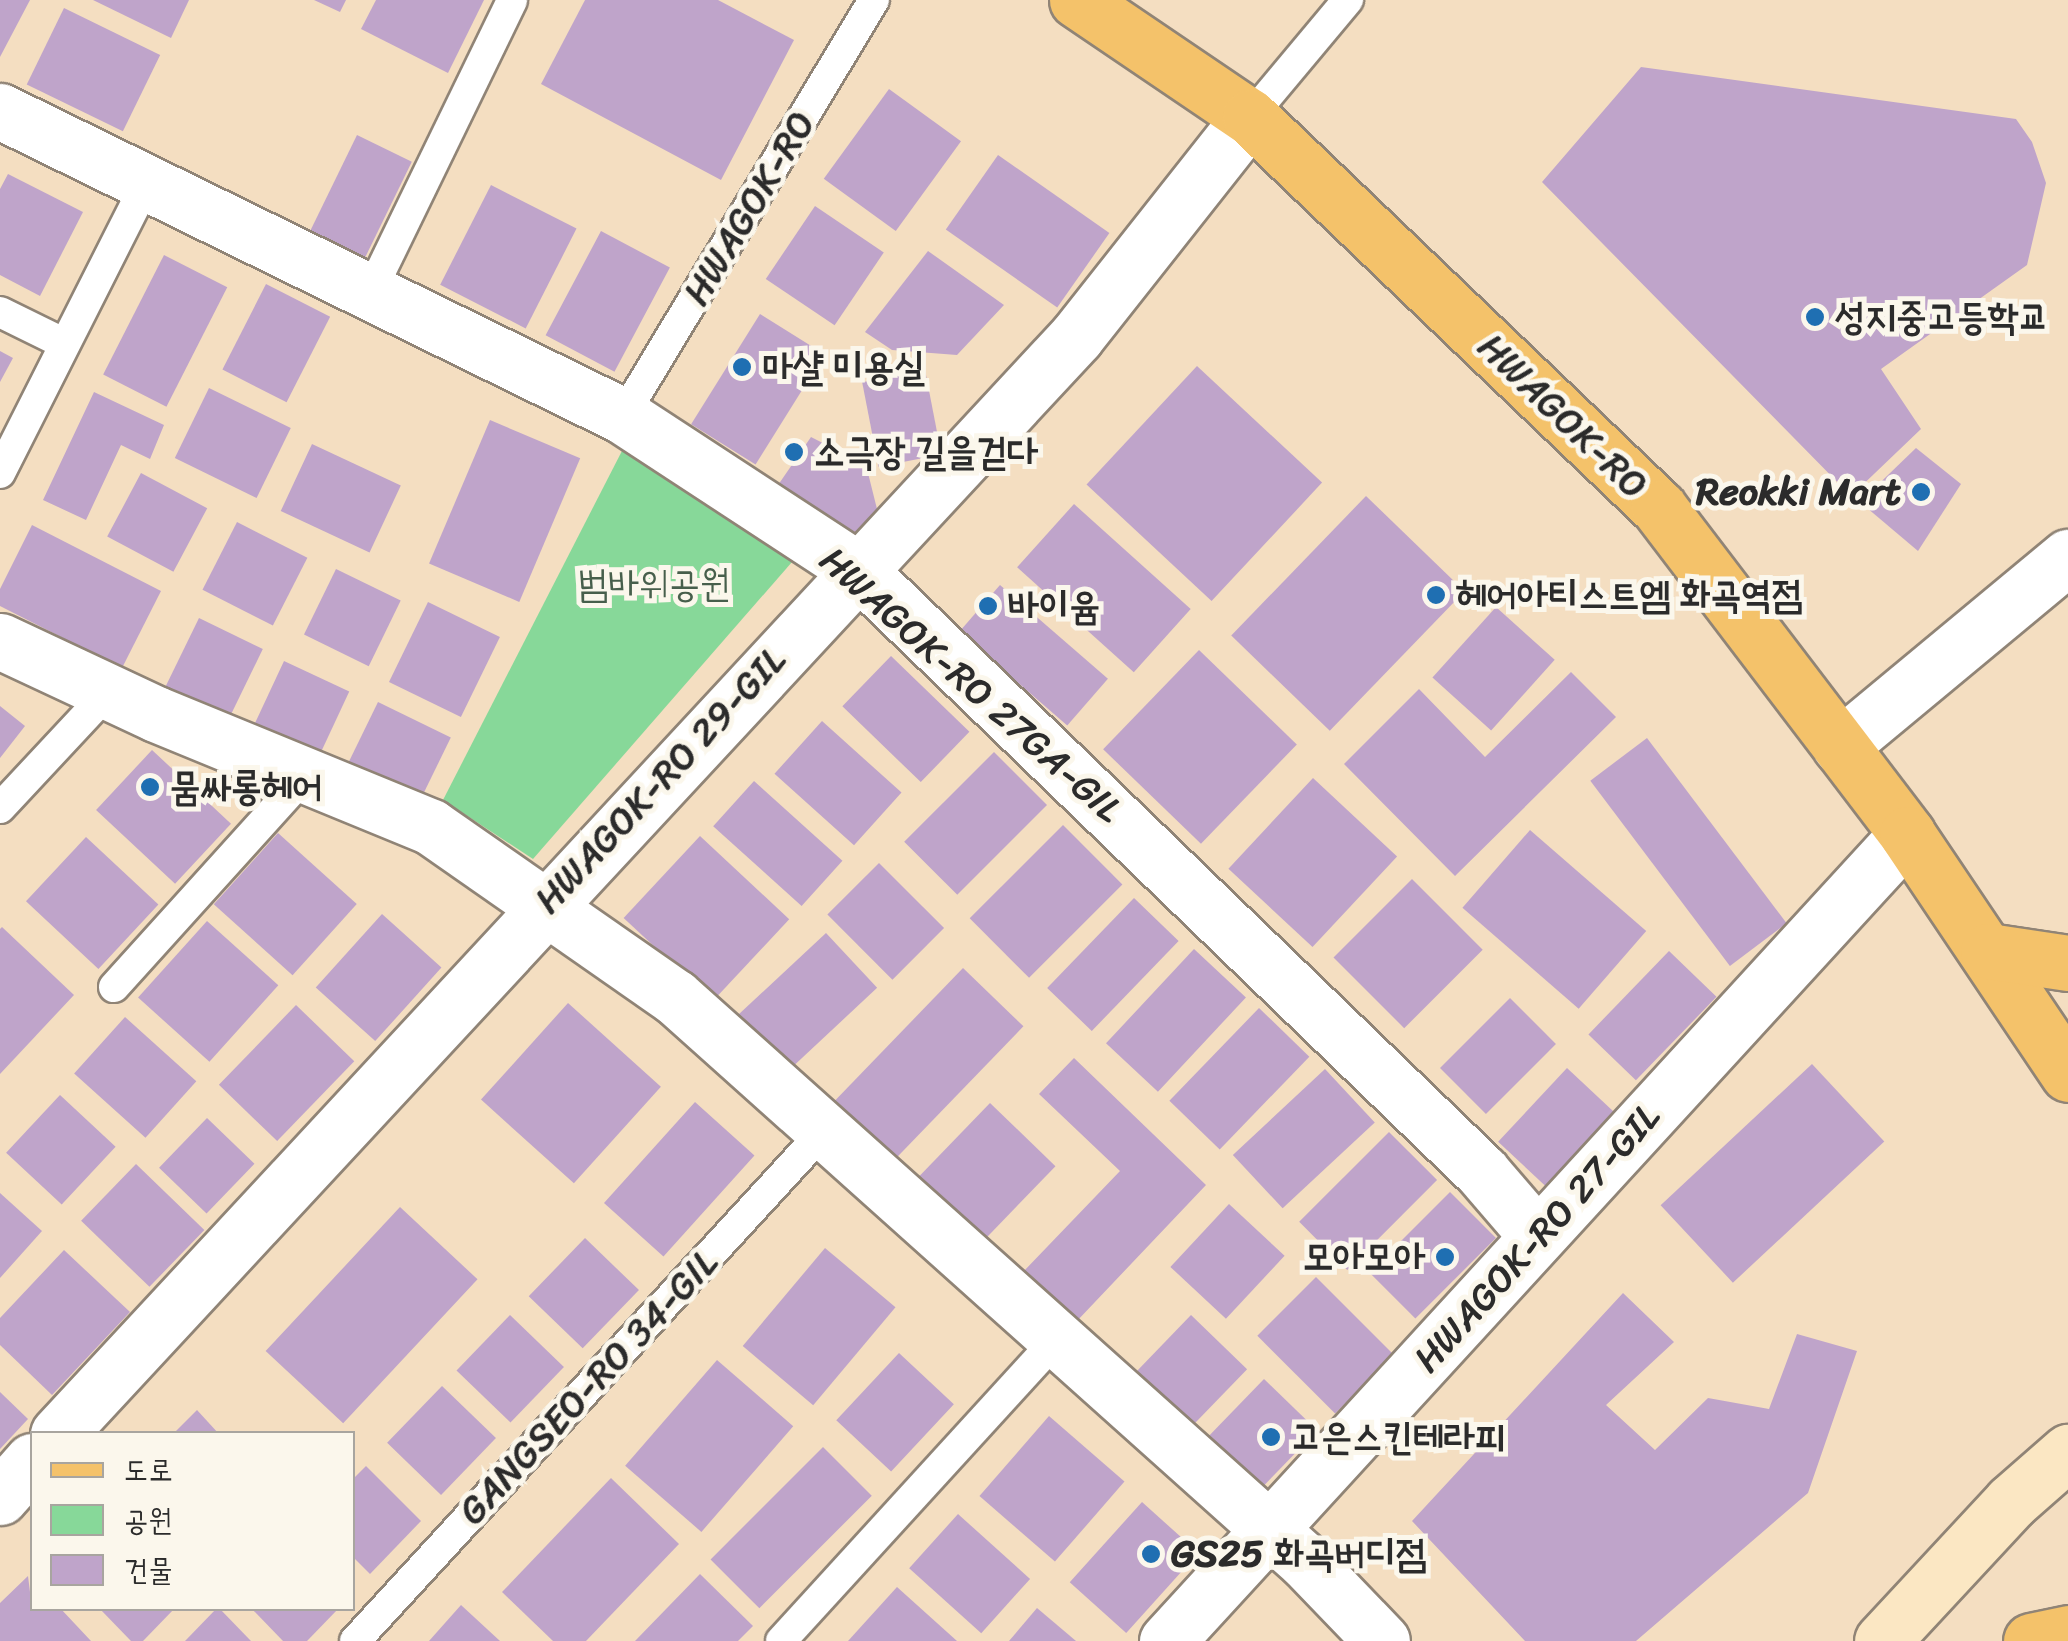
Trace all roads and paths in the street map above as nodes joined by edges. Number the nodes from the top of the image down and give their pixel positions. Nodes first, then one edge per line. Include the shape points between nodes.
1 (512, 0) edge
2 (874, 0) edge
3 (1077, 0) edge
4 (1348, 0) edge
5 (0, 110) edge
6 (1250, 117) junction
7 (147, 182) junction
8 (371, 291) junction
9 (0, 312) edge
10 (65, 344) junction
11 (624, 416) junction
12 (0, 473) edge
13 (2068, 557) edge
14 (857, 570) junction
15 (0, 641) edge
16 (109, 691) junction
17 (1840, 746) junction
18 (303, 778) junction
19 (0, 808) edge
20 (1907, 834) junction
21 (541, 906) junction
22 (1988, 951) junction
23 (2068, 963) edge
24 (114, 987) dead end
25 (2068, 1074) edge
26 (822, 1133) junction
27 (1537, 1236) junction
28 (1054, 1342) junction
29 (61, 1431) edge
30 (2068, 1452) edge
31 (30, 1463) edge
32 (0, 1496) edge
33 (1268, 1533) junction
34 (2068, 1633) edge
35 (355, 1641) edge
36 (781, 1641) edge
37 (1166, 1641) edge
38 (1382, 1641) edge
39 (1882, 1641) edge
40 (2031, 1641) edge

1 - 8 lane
2 - 11 lane, HWAGOK-RO
3 - 6 main road, HWAGOK-RO
4 - 6 lane
5 - 7 street, HWAGOK-RO 27GA-GIL
6 - 14 street, HWAGOK-RO 29-GIL via 1076,337
6 - 17 main road, HWAGOK-RO via 1659,508
7 - 8 street, HWAGOK-RO 27GA-GIL
7 - 10 lane
8 - 11 street, HWAGOK-RO 27GA-GIL
9 - 10 lane
10 - 12 lane
11 - 14 street, HWAGOK-RO 27GA-GIL
13 - 17 street
14 - 21 street, HWAGOK-RO 29-GIL
14 - 27 street, HWAGOK-RO 27GA-GIL via 1482,1172
15 - 16 street
16 - 18 street
16 - 19 lane
17 - 20 main road, HWAGOK-RO
18 - 21 street via 431,828
18 - 24 lane
20 - 22 main road, HWAGOK-RO
20 - 27 street, HWAGOK-RO 27-GIL
21 - 26 street via 675,996
21 - 29 street, HWAGOK-RO 29-GIL
22 - 23 main road
22 - 25 main road, HWAGOK-RO
26 - 28 street
26 - 35 lane, GANGSEO-RO 34-GIL
27 - 33 street, HWAGOK-RO 27-GIL
28 - 33 street
28 - 36 lane
30 - 39 main road via 2011,1502
31 - 32 street
33 - 37 street, HWAGOK-RO 27-GIL
33 - 38 street
34 - 40 main road

